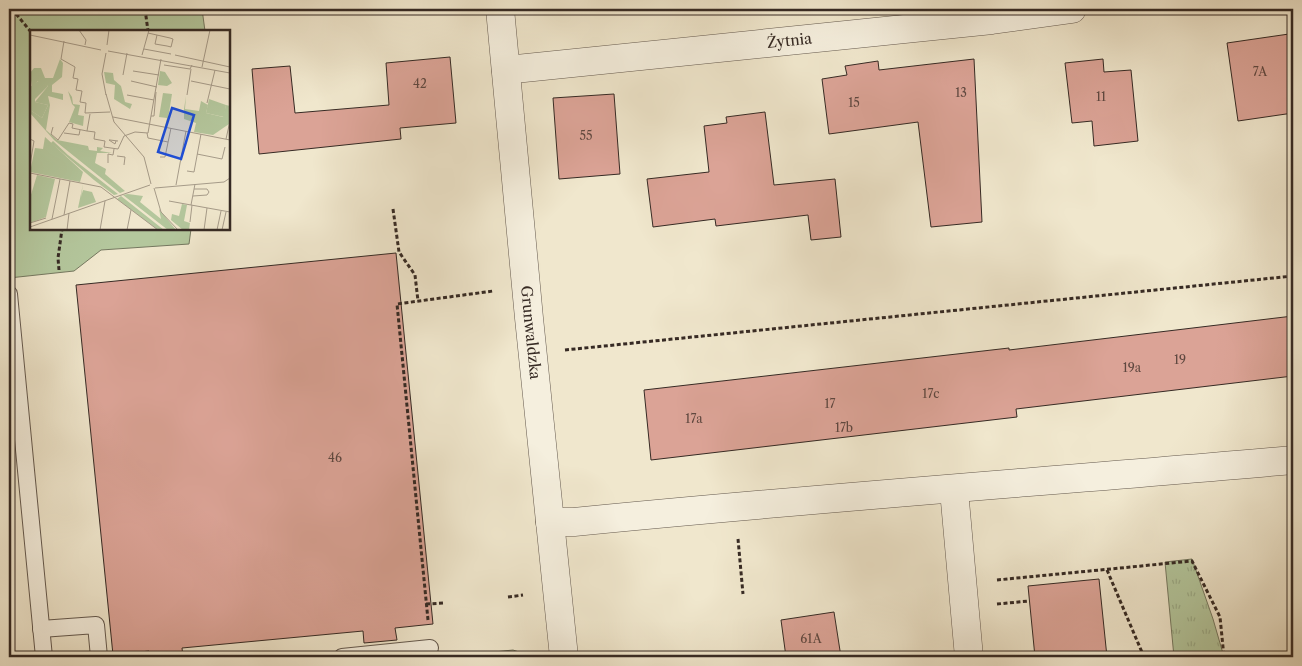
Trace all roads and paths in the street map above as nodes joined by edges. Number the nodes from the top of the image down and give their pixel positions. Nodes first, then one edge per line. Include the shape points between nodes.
1 (12, 9) edge
2 (145, 9) edge
3 (500, 9) edge
4 (1072, 9) edge
5 (148, 30) edge
6 (30, 31) edge
7 (506, 70) junction
8 (393, 209) dead end
9 (62, 230) edge
10 (59, 270) dead end
11 (1293, 276) edge
12 (496, 291) dead end
13 (9, 294) edge
14 (418, 301) junction
15 (533, 354) junction
16 (1293, 460) edge
17 (954, 490) junction
18 (735, 506) junction
19 (550, 522) junction
20 (1107, 570) junction
21 (994, 580) dead end
22 (743, 594) dead end
23 (1029, 601) dead end
24 (444, 603) dead end
25 (426, 604) junction
26 (996, 604) dead end
27 (41, 629) junction
28 (430, 648) joint
29 (44, 657) edge
30 (99, 657) edge
31 (342, 657) edge
32 (564, 657) edge
33 (969, 657) edge
34 (1144, 657) edge
35 (1224, 657) edge

1 - 6 path
2 - 5 path
3 - 7 street, Grunwaldzka
4 - 7 street, Żytnia
7 - 15 street, Grunwaldzka
8 - 14 path via 399,252 415,275
9 - 10 path
11 - 15 path
12 - 14 path
13 - 27 lane
14 - 25 path via 397,304
15 - 19 street, Grunwaldzka
16 - 17 street
17 - 18 street
17 - 33 street
18 - 19 street
18 - 22 path
19 - 32 street, Grunwaldzka
20 - 21 path
20 - 34 path
20 - 35 path via 1192,561 1220,616
23 - 26 path
24 - 25 path
25 - 28 path
27 - 29 lane
27 - 30 lane via 96,625
28 - 31 lane

